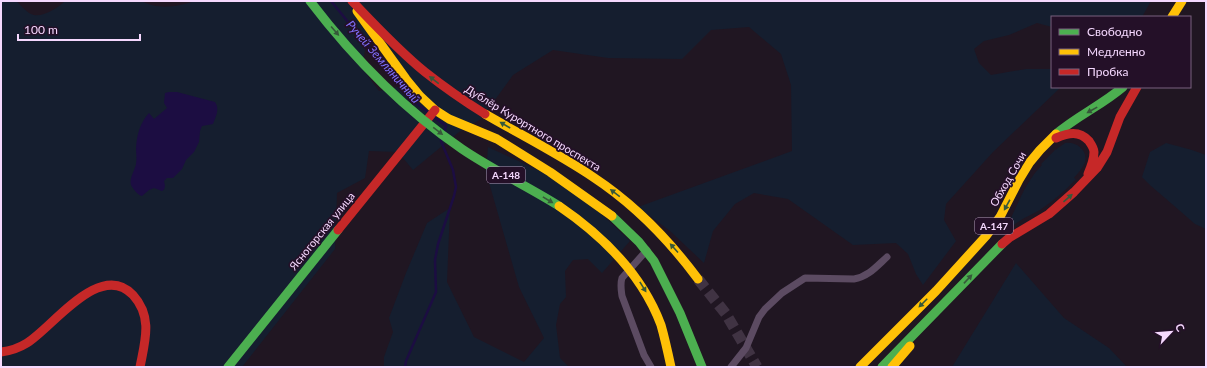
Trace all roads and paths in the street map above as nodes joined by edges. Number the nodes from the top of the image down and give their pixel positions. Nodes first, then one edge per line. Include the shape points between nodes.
1 (310, 1) edge
2 (351, 1) edge
3 (1182, 1) edge
4 (1187, 1) edge
5 (1173, 16) edge
6 (1180, 16) edge
7 (1122, 88) edge
8 (1136, 88) edge
9 (435, 110) junction
10 (1051, 140) junction
11 (1085, 181) junction
12 (647, 250) junction
13 (887, 257) dead end
14 (698, 279) tunnel mouth
15 (925, 323) junction
16 (1, 352) edge
17 (140, 367) edge
18 (228, 367) edge
19 (651, 367) edge
20 (671, 367) edge
21 (702, 367) edge
22 (731, 367) edge
23 (860, 367) edge
24 (882, 367) edge
25 (892, 367) edge

1 -> 20 main road, А-148, bridge via 381,81 421,118 463,150 583,223 620,257 635,275 654,309 664,336
2 - 9 main road via 406,79
14 -> 2 main road, Дублёр Курортного проспекта via 685,259 669,242 620,197 594,177 450,91 401,51
3 - 5 main road
4 - 6 main road
7 -> 10 main road, Обход Сочи / А-147 via 1099,106 1063,128
8 - 11 main road, А-147 via 1120,117 1103,160
9 - 12 main road via 449,119 497,139 550,172 612,215
9 - 18 main road, Ясногорская улица
10 - 11 main road, А-147 via 1076,132 1091,144 1094,156
10 -> 23 main road, Обход Сочи / А-147 via 1037,153 1004,211 980,242 941,286
15 -> 11 main road, А-147 via 997,248 1049,214
12 - 19 street via 622,278 620,289 644,355
12 - 21 main road via 680,313
13 - 22 street via 860,278 805,278 765,309 746,348
15 - 24 main road, А-147
15 - 25 main road, А-147 via 916,339
16 - 17 main road via 20,348 35,338 89,291 104,286 116,286 136,297 146,316 147,325

